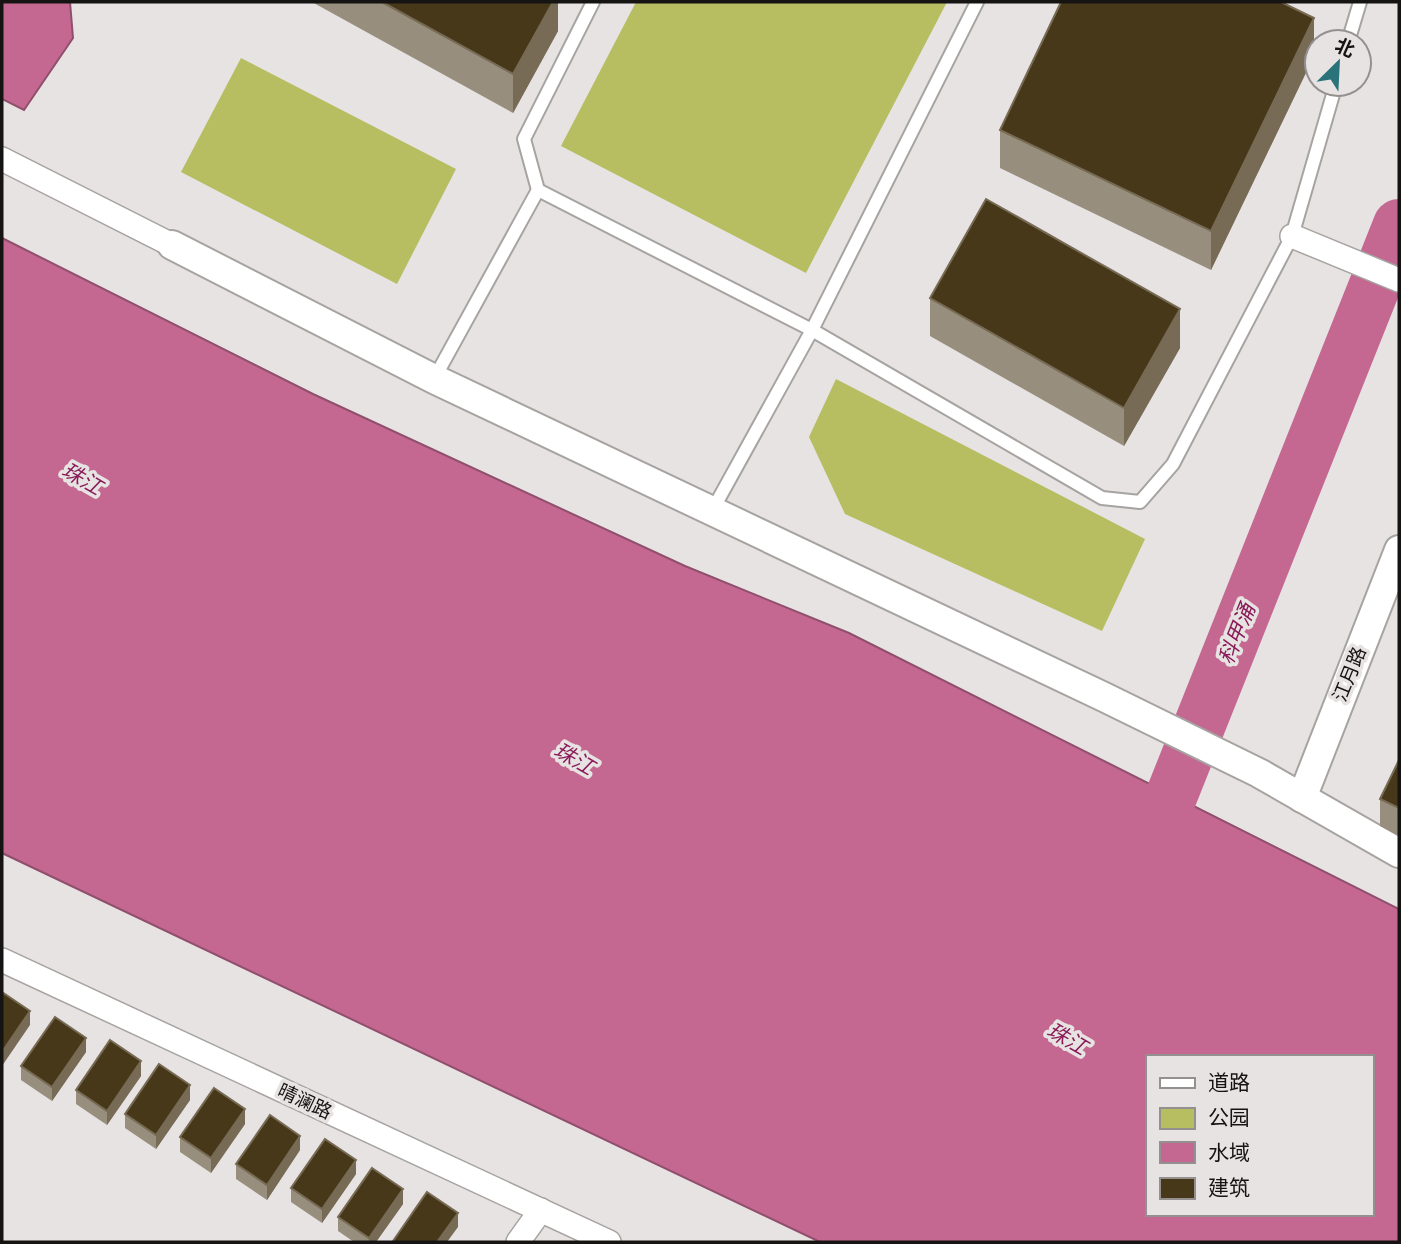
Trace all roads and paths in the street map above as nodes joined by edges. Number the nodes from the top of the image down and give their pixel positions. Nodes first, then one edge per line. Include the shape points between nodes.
1 (593, 2) edge
2 (977, 2) edge
3 (1360, 2) edge
4 (1352, 28) edge
5 (1332, 98) edge
6 (2, 159) edge
7 (538, 190) junction
8 (1292, 236) junction
9 (172, 246) joint
10 (1399, 280) edge
11 (812, 330) junction
12 (434, 379) junction
13 (712, 512) junction
14 (1399, 550) edge
15 (1302, 799) junction
16 (1399, 853) edge
17 (2, 960) edge
18 (541, 1210) junction
19 (519, 1242) edge
20 (609, 1242) edge

1 - 7 lane via 524,139
2 - 11 lane
3 - 4 lane
5 - 8 lane
6 - 9 street
7 - 11 lane
7 - 12 lane
8 - 10 street
8 - 11 lane via 1173,464 1140,502 1102,498
9 - 12 street
11 - 13 lane
12 - 13 street
13 - 15 street via 1104,697
14 - 15 street, 江月路
15 - 16 street
17 - 18 street, 晴澜路
18 - 19 street
18 - 20 street, 晴澜路

